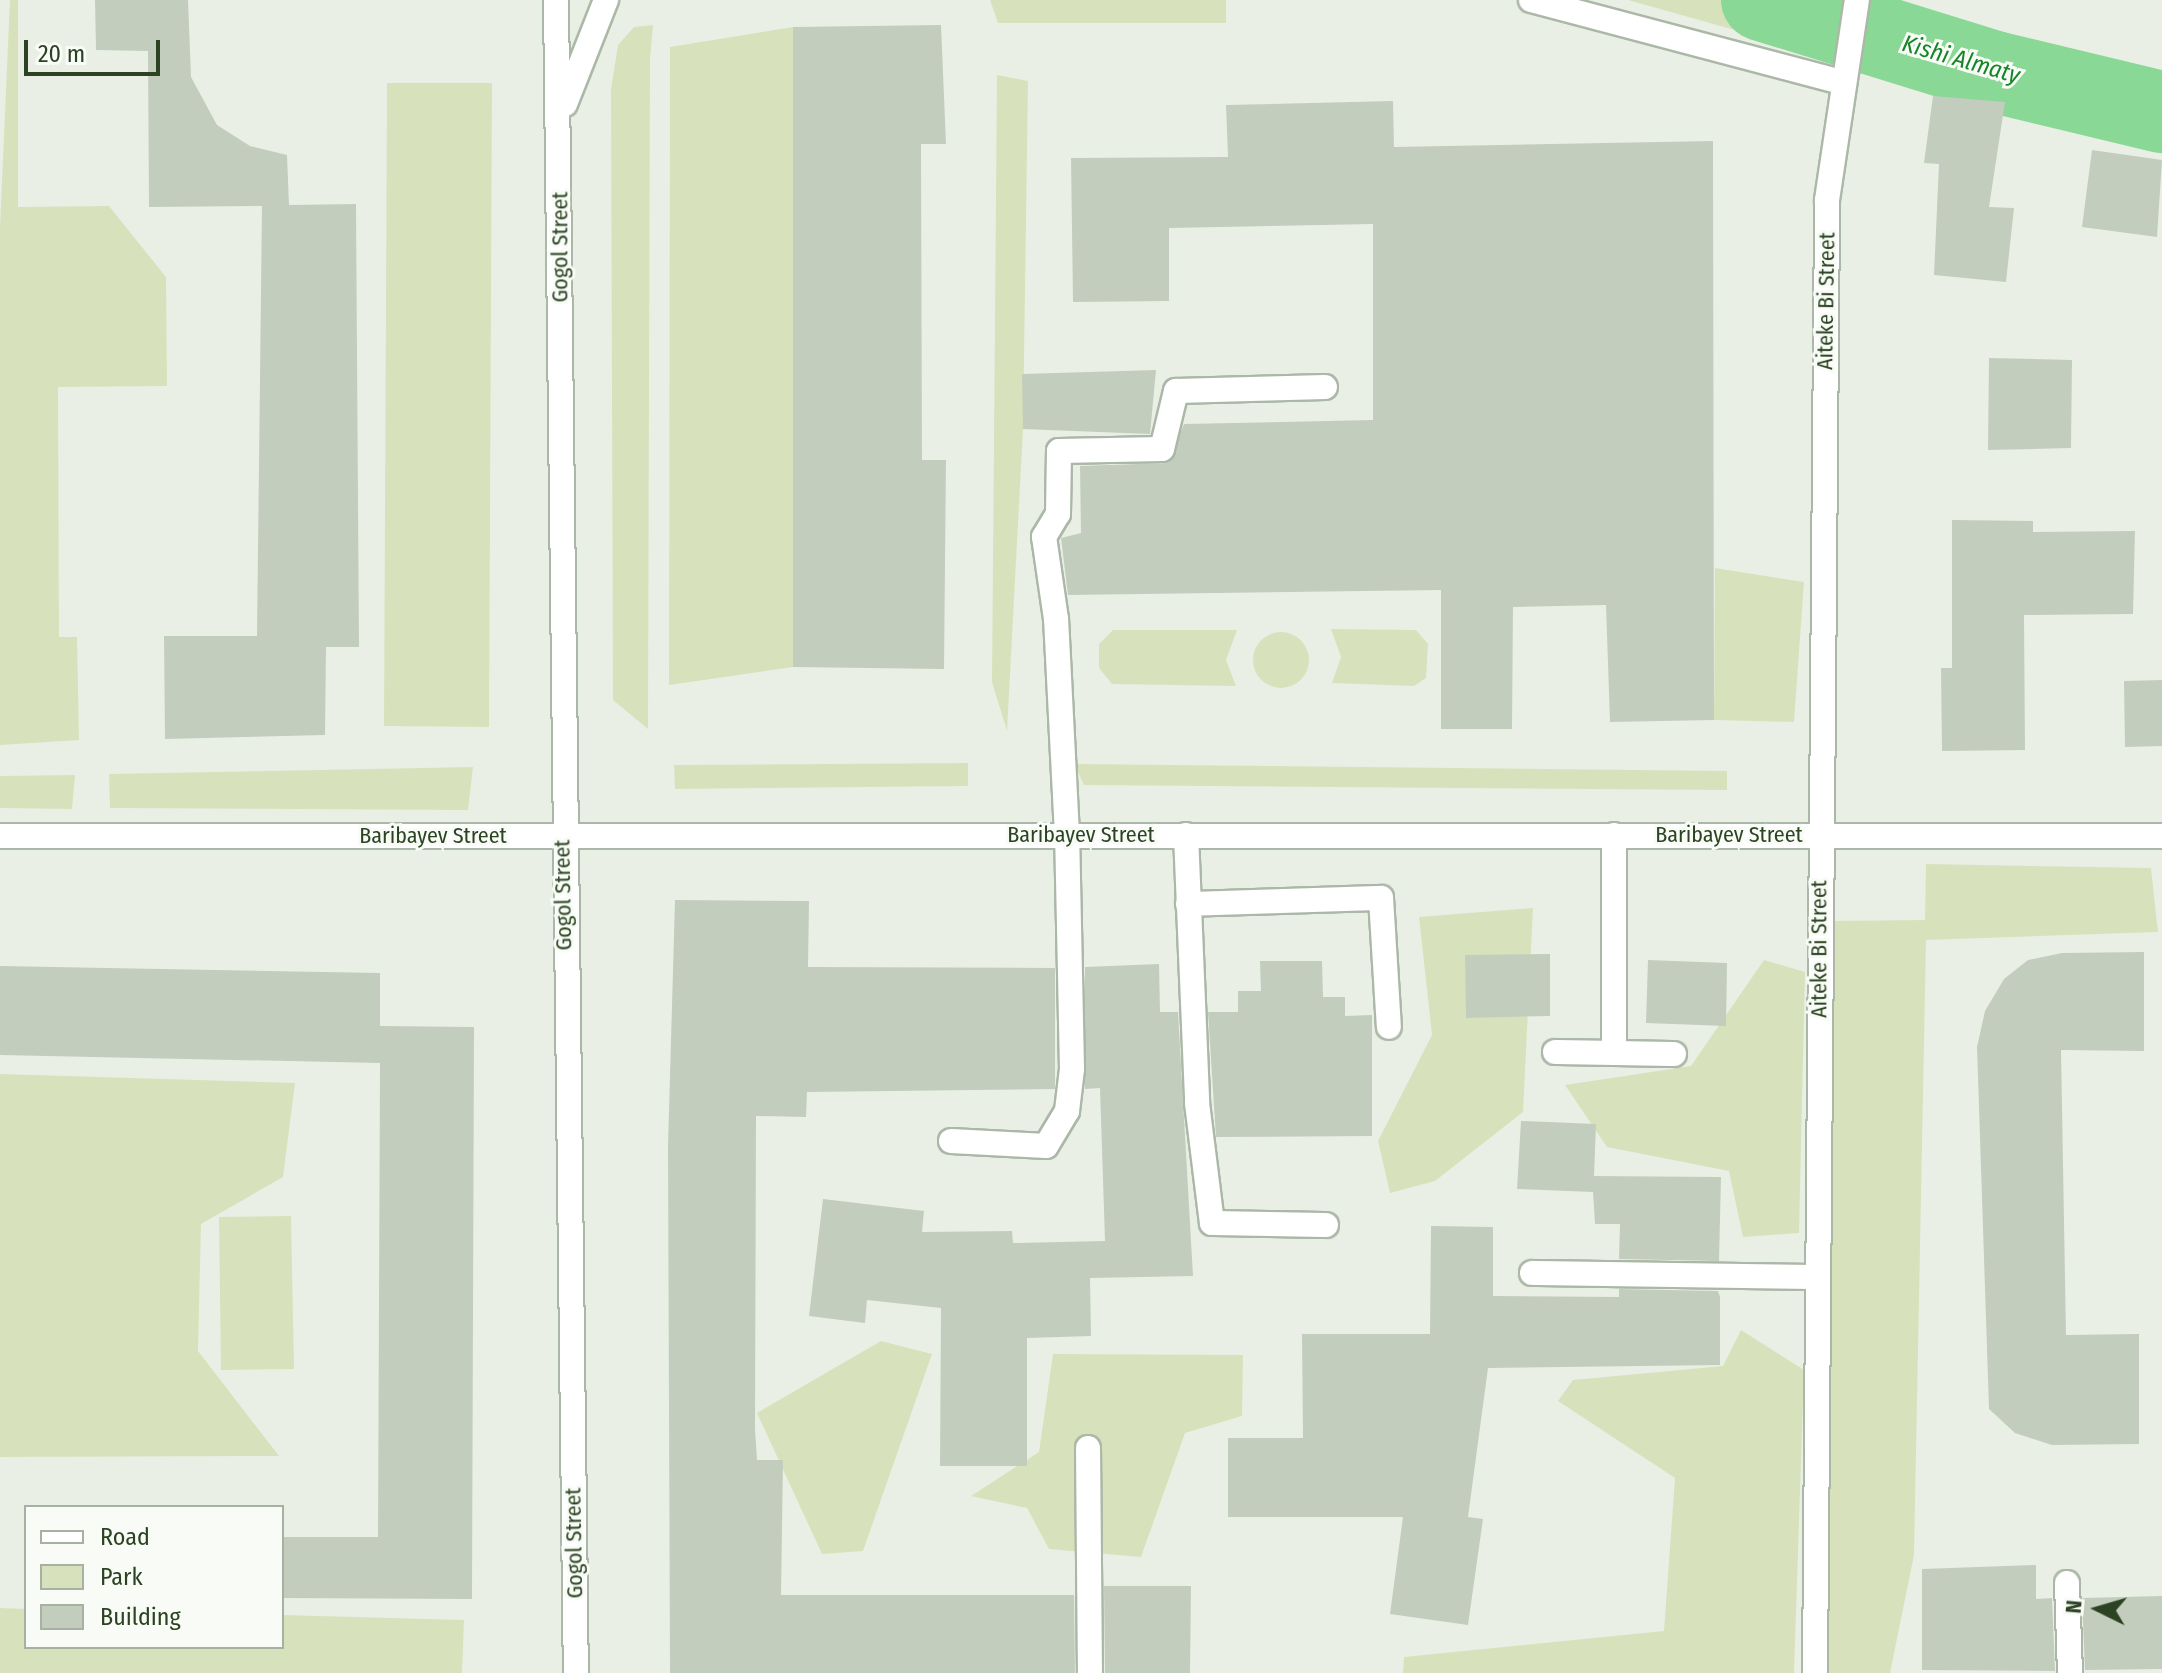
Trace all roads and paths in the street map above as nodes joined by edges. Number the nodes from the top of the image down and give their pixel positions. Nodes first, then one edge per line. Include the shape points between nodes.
1 (556, 0) edge
2 (606, 0) edge
3 (1531, 0) edge
4 (1857, 0) edge
5 (1841, 82) junction
6 (560, 118) junction
7 (1325, 387) dead end
8 (1067, 835) junction
9 (1186, 835) junction
10 (1614, 835) junction
11 (1819, 835) junction
12 (0, 836) edge
13 (562, 836) junction
14 (2162, 836) edge
15 (1188, 904) junction
16 (1389, 1027) dead end
17 (1555, 1052) dead end
18 (1614, 1053) junction
19 (1674, 1054) dead end
20 (951, 1141) dead end
21 (1326, 1225) dead end
22 (1532, 1273) dead end
23 (1817, 1277) junction
24 (1088, 1448) dead end
25 (2067, 1583) dead end
26 (576, 1673) edge
27 (1090, 1673) edge
28 (1815, 1673) edge
29 (2070, 1673) edge

1 - 6 street, Gogol Street
2 - 6 street
3 - 5 street
4 - 5 street, Aiteke Bi Street
5 - 11 street, Aiteke Bi Street via 1827,200
6 - 13 street, Gogol Street
7 - 8 street via 1176,391 1162,449 1059,451 1058,514 1044,537 1056,619
8 - 9 street, Baribayev Street
8 - 13 street, Baribayev Street
8 - 20 street via 1072,1069 1067,1111 1046,1146
9 - 10 street, Baribayev Street
9 - 15 street
10 - 11 street, Baribayev Street
10 - 18 street
11 - 14 street, Baribayev Street
11 - 23 street, Aiteke Bi Street
12 - 13 street, Baribayev Street
13 - 26 street, Gogol Street
15 - 16 street via 1381,898
15 - 21 street via 1197,1103 1212,1223
17 - 18 street
18 - 19 street
22 - 23 street
23 - 28 street, Aiteke Bi Street
24 - 27 street
25 - 29 street

